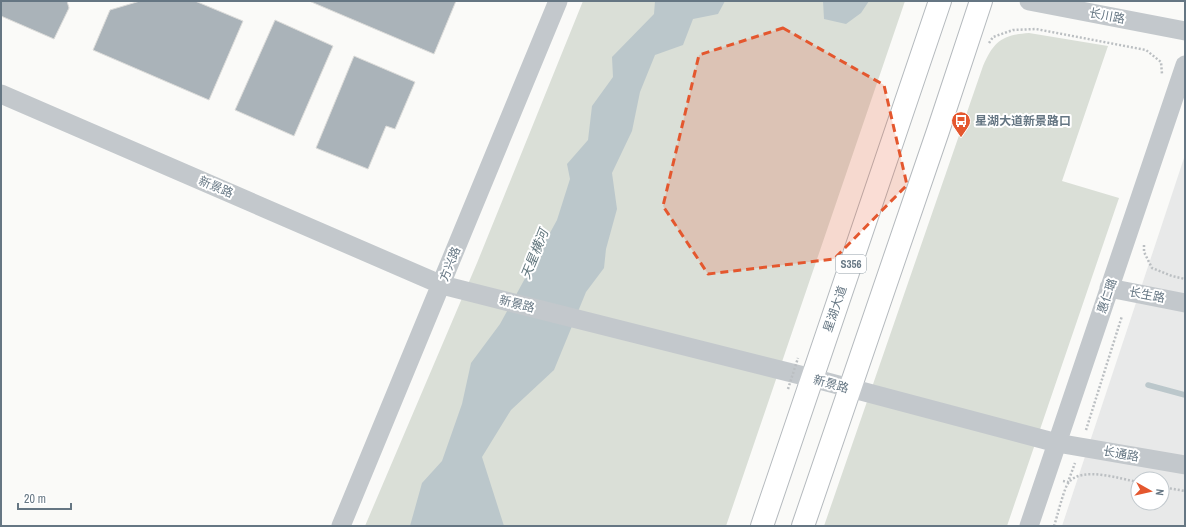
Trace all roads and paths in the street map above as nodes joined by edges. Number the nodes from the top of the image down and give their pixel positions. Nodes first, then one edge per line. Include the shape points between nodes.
1 (558, 1) edge
2 (940, 1) edge
3 (981, 1) edge
4 (1030, 1) edge
5 (1036, 29) dead end
6 (1185, 31) edge
7 (1185, 65) edge
8 (1162, 77) dead end
9 (1, 94) edge
10 (1144, 243) dead end
11 (1185, 279) edge
12 (442, 285) junction
13 (1109, 288) junction
14 (1185, 303) edge
15 (798, 358) dead end
16 (812, 378) junction
17 (788, 388) dead end
18 (850, 389) junction
19 (1057, 443) junction
20 (1185, 465) edge
21 (1130, 481) edge
22 (1170, 488) edge
23 (1185, 491) edge
24 (341, 526) edge
25 (762, 526) edge
26 (803, 526) edge
27 (1029, 526) edge
28 (1054, 526) edge

1 - 12 street, 方兴路
2 - 16 main road, 星湖大道 / S356
3 - 18 main road
4 - 6 street, 长川路
5 - 8 path via 1146,50 1161,62
7 - 13 street, 惠仁璐
9 - 12 street, 新景路
10 - 11 path via 1144,252 1152,268
12 - 16 street, 新景路
12 - 24 street, 方兴路
13 - 14 street, 长生路
13 - 19 street, 惠仁璐
15 - 17 path, bridge
16 - 18 street, 新景路
16 - 25 main road, 星湖大道 / S356
18 - 19 street, 新景路
18 - 26 main road
19 - 20 street, 长通路
19 - 27 street, 惠仁璐
21 - 28 path via 1094,474 1080,475 1068,482
22 - 23 path

